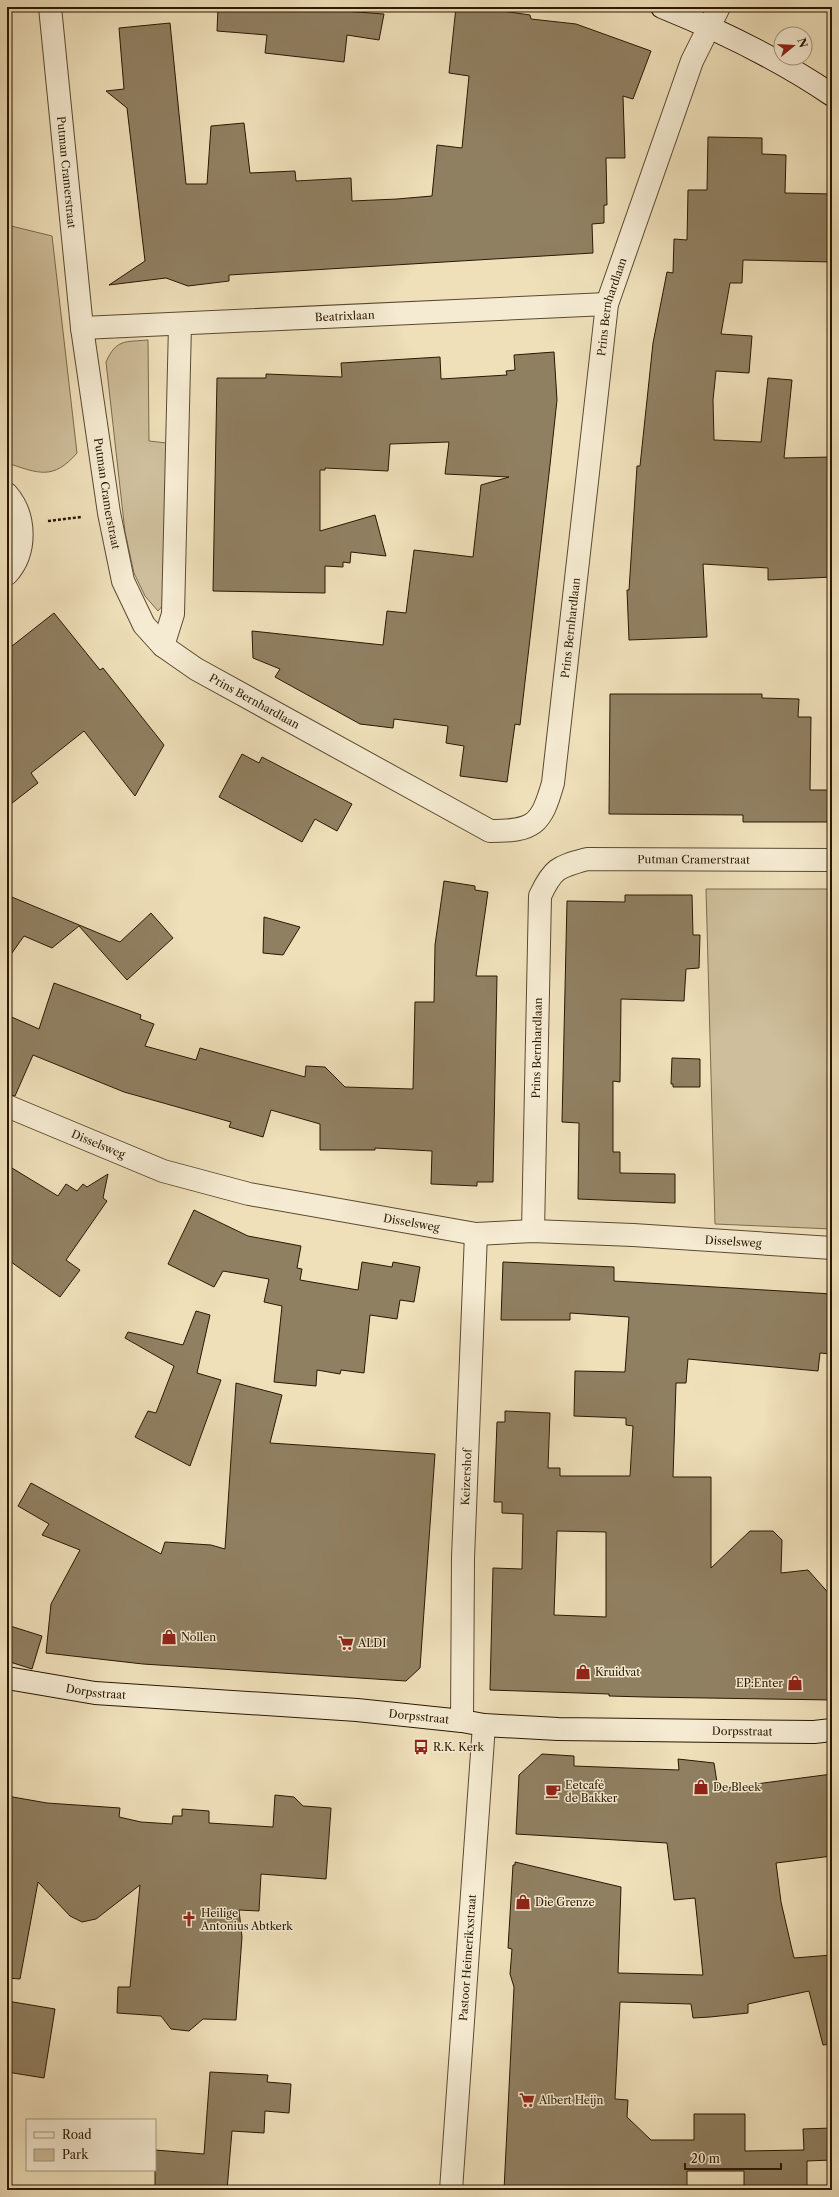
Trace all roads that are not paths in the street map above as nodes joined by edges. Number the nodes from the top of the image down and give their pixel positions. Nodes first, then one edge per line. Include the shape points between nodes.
1 (50, 7) edge
2 (662, 7) edge
3 (719, 7) edge
4 (710, 26) junction
5 (832, 95) edge
6 (607, 304) junction
7 (180, 325) junction
8 (82, 328) junction
9 (7, 494) edge
10 (7, 574) edge
11 (163, 646) junction
12 (832, 860) edge
13 (557, 870) joint
14 (7, 1106) edge
15 (533, 1231) junction
16 (476, 1234) junction
17 (832, 1248) edge
18 (7, 1678) edge
19 (462, 1721) junction
20 (484, 1725) junction
21 (832, 1730) edge
22 (451, 2190) edge

1 - 8 street, Putman Cramerstraat
2 - 4 street
3 - 4 street, Prins Bernhardlaan
4 - 5 street via 773,58
4 - 6 street, Prins Bernhardlaan via 692,60
6 - 7 street, Beatrixlaan
6 - 11 street, Prins Bernhardlaan via 553,783 546,809 531,826 511,831 490,831 196,669
7 - 8 street, Beatrixlaan
7 - 11 street via 172,614
8 - 11 street, Putman Cramerstraat via 109,512 122,581 144,625
9 - 10 street via 15,502 21,525 20,553
12 - 13 street, Putman Cramerstraat via 587,860 562,866
13 - 15 street, Prins Bernhardlaan via 549,877 540,896
14 - 16 street, Disselsweg via 163,1171 249,1194
15 - 16 street, Disselsweg
15 - 17 street, Disselsweg
16 - 19 street, Keizershof via 463,1558
18 - 19 street, Dorpsstraat via 95,1693 356,1710
19 - 20 street, Dorpsstraat
20 - 21 street, Dorpsstraat via 558,1729 806,1732
20 - 22 street, Pastoor Heimerikxstraat

